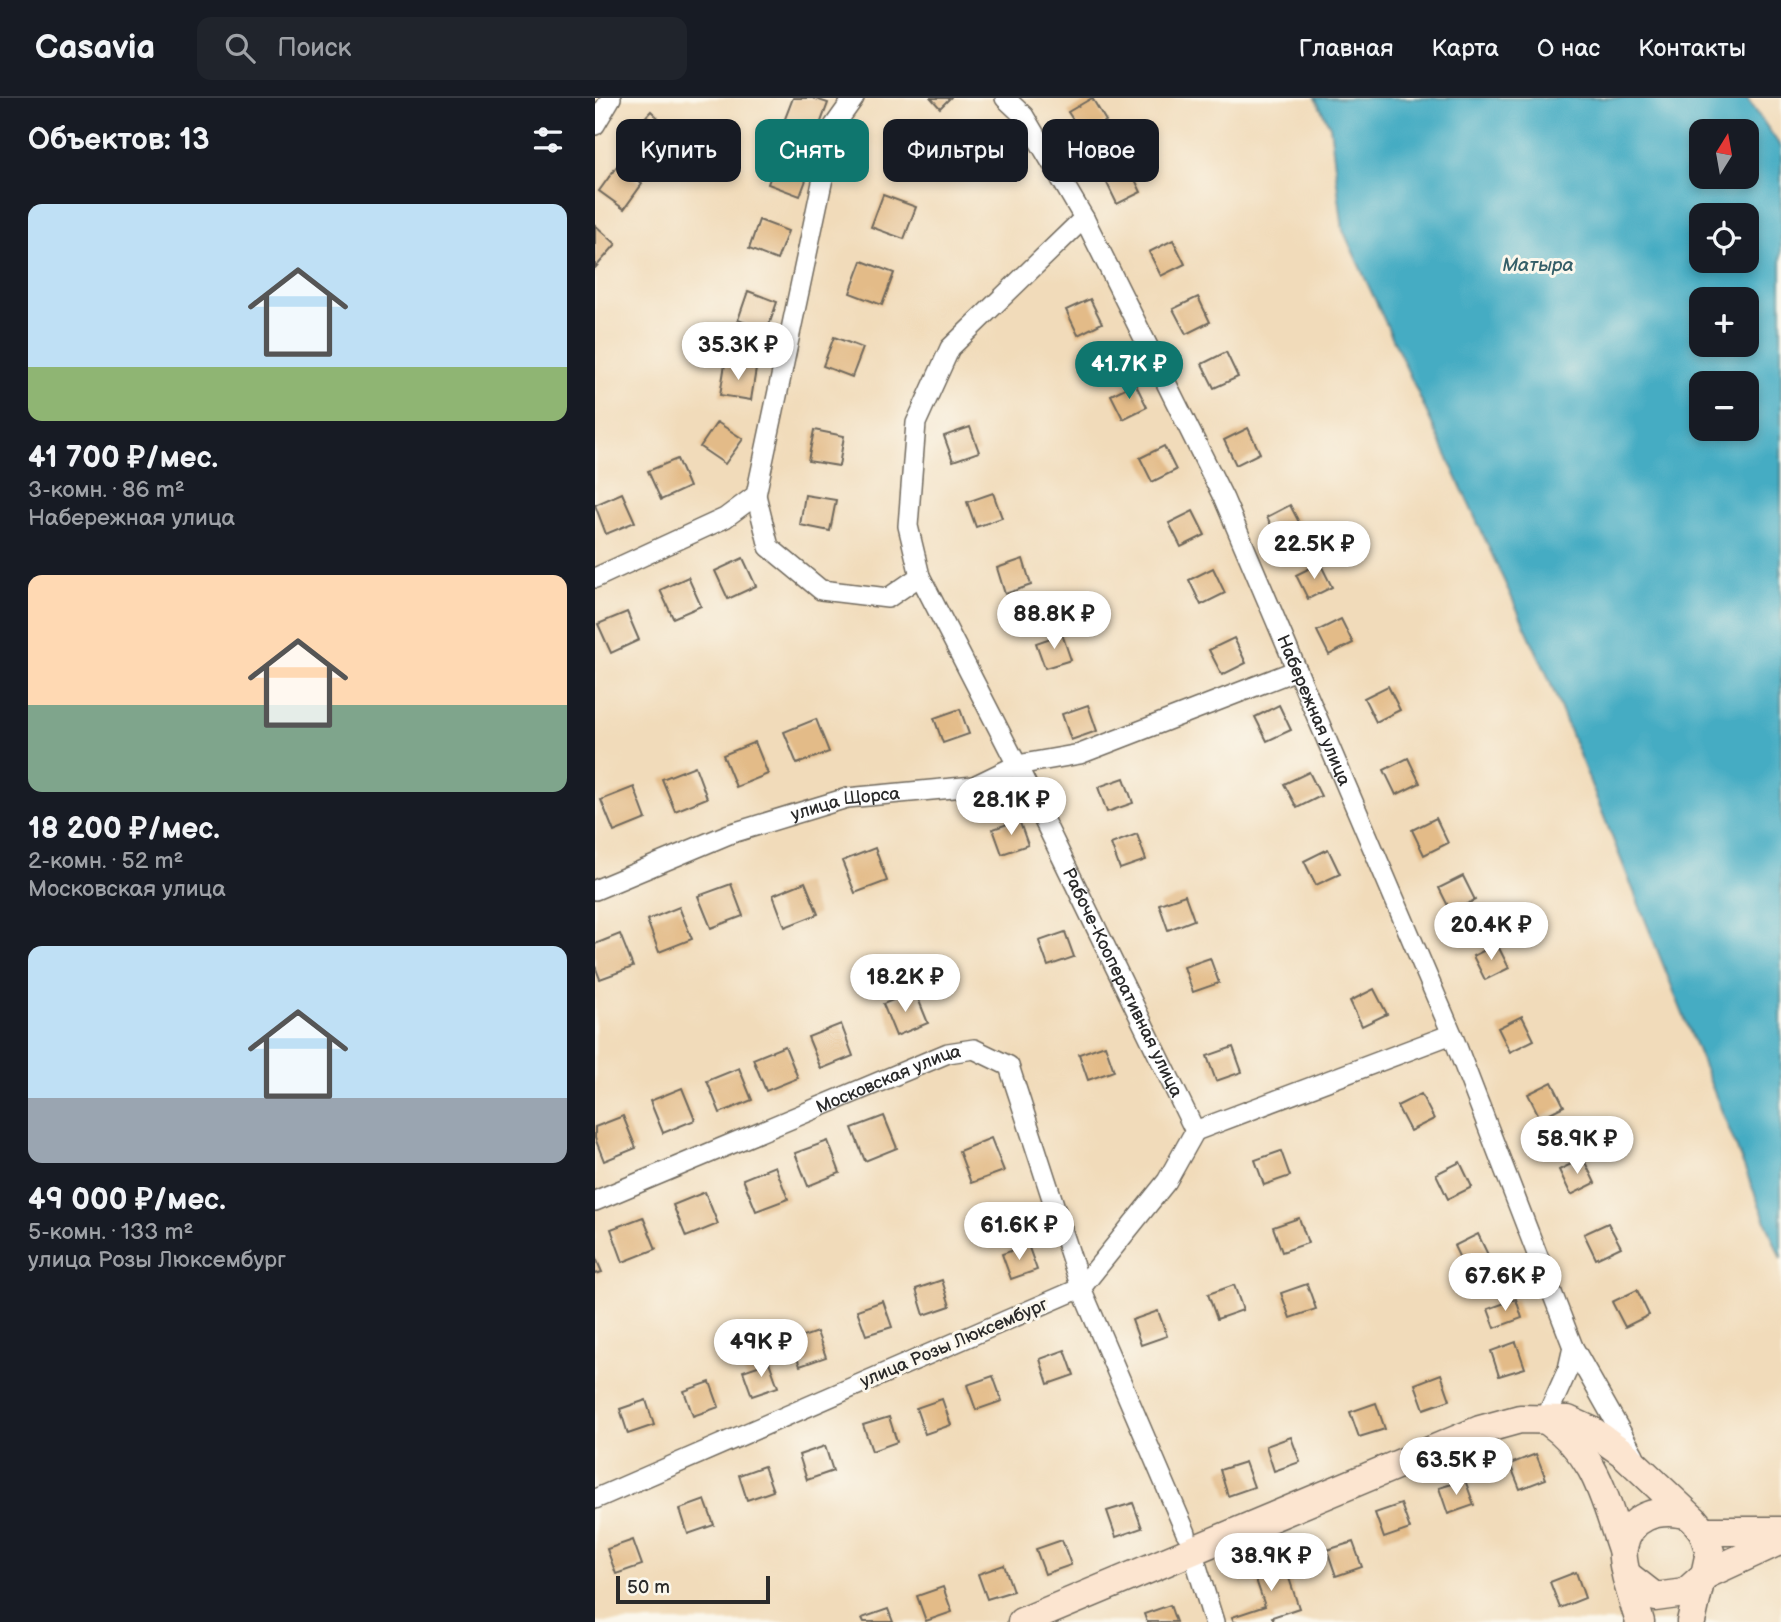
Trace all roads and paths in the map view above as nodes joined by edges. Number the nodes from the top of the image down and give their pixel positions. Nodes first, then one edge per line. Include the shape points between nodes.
1 (611, 98) edge
2 (854, 98) edge
3 (1005, 98) edge
4 (595, 125) edge
5 (1084, 218) junction
6 (756, 495) junction
7 (921, 576) junction
8 (595, 578) edge
9 (1297, 670) junction
10 (1017, 765) junction
11 (595, 890) edge
12 (1452, 1034) junction
13 (1195, 1131) junction
14 (595, 1201) edge
15 (1081, 1287) junction
16 (1573, 1347) junction
17 (1545, 1420) junction
18 (1648, 1477) junction
19 (595, 1499) edge
20 (1694, 1523) junction
21 (1781, 1531) edge
22 (1781, 1539) edge
23 (1189, 1542) junction
24 (1625, 1562) junction
25 (1702, 1578) junction
26 (1022, 1622) edge
27 (1215, 1622) edge
28 (1640, 1622) edge
29 (1691, 1622) edge

1 - 4 street
2 - 6 street via 834,126
3 - 5 street, Набережная улица via 1024,116
5 - 7 street, Рабоче-Кооперативная улица via 950,348 916,423 908,526
5 - 9 street, Набережная улица via 1224,499
6 - 7 street via 769,547 821,590 888,598
6 - 8 street via 725,518
7 - 10 street, Рабоче-Кооперативная улица
9 - 10 street, улица Щорса via 1080,754
9 - 12 street, Набережная улица
10 - 11 street, улица Щорса via 974,786 847,798 729,834
10 - 13 street, Рабоче-Кооперативная улица
12 - 13 street
12 - 16 street, Набережная улица
13 - 15 street via 1167,1181
14 - 15 street, Московская улица via 948,1053 974,1049 1009,1066
15 - 19 street, улица Розы Люксембург
15 - 23 street
16 - 17 street
16 - 18 street, Набережная улица
17 - 18 main road, Набережная улица via 1568,1420 1592,1431
17 - 23 main road, Набережная улица via 1520,1419 1479,1430
17 - 24 main road via 1572,1438 1592,1466
18 - 20 main road, Набережная улица
20 - 21 main road
20 - 24 main road via 1666,1510 1649,1513 1632,1526
20 - 25 main road via 1710,1552
22 - 25 main road
23 - 26 main road, Набережная улица
23 - 27 street
24 - 25 main road via 1655,1597 1685,1593
24 - 28 main road
25 - 29 main road

